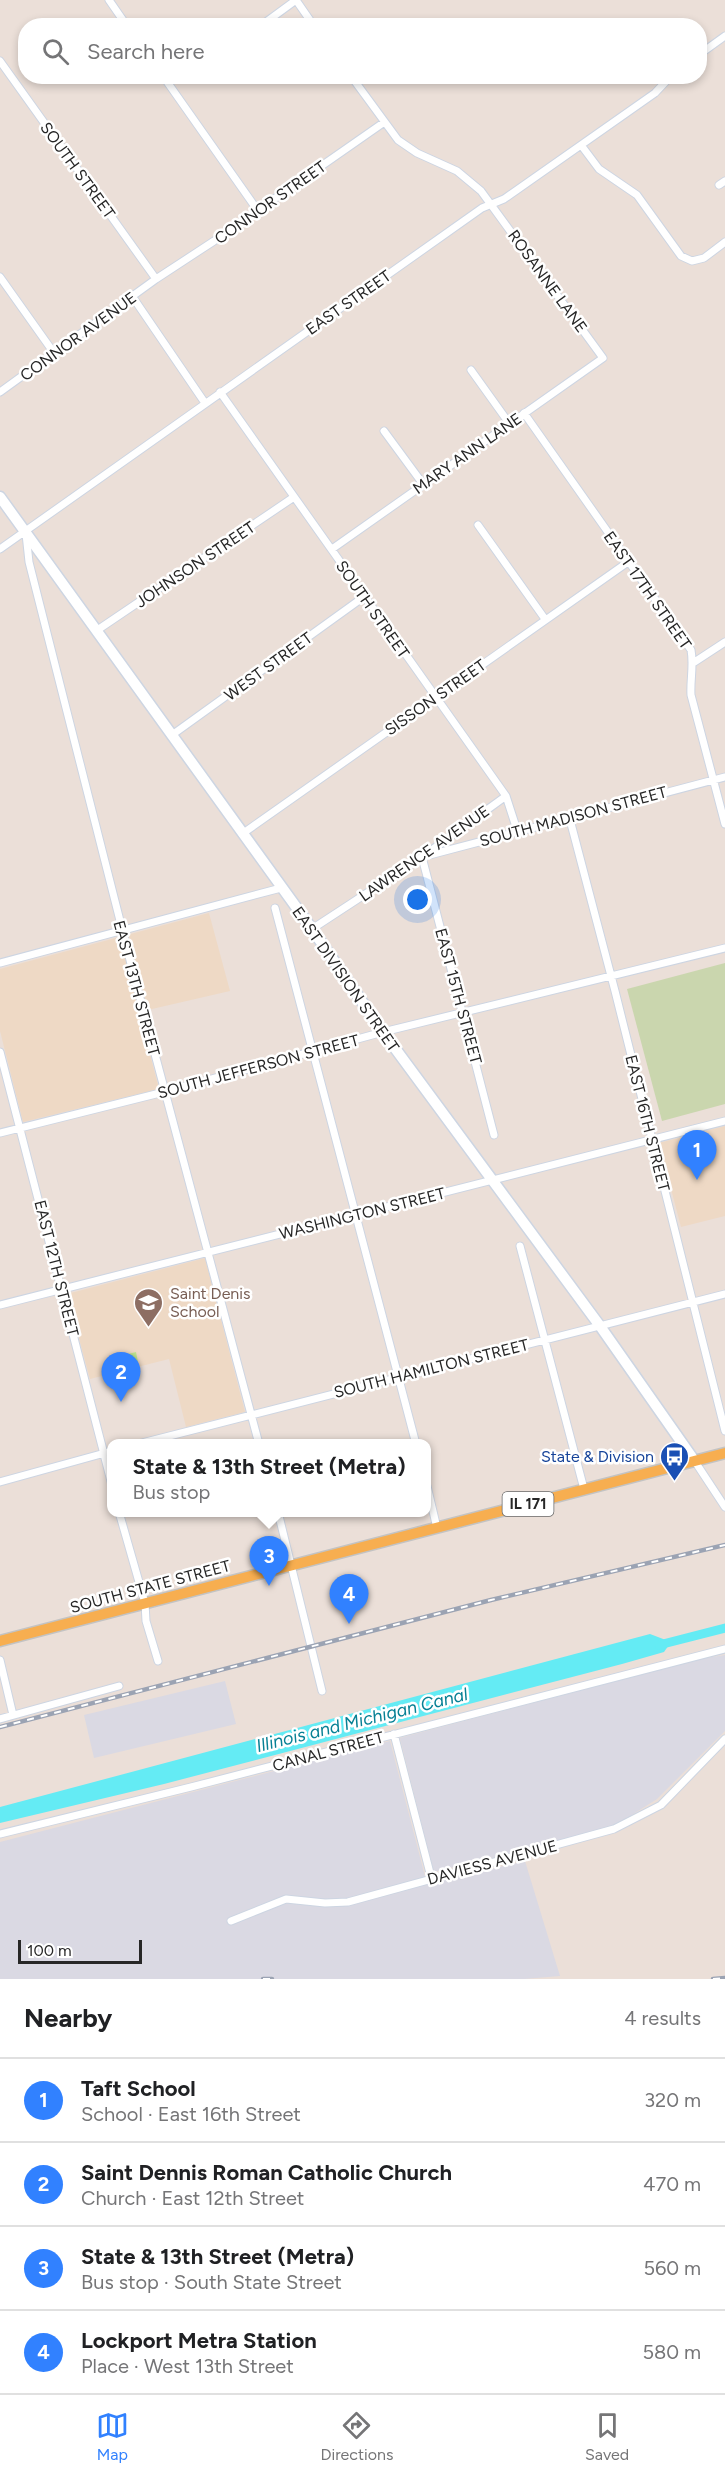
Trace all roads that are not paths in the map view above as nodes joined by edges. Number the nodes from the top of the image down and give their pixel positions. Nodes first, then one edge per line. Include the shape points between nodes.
1 (109, 0) edge
2 (296, 0) edge
3 (121, 18) edge
4 (271, 18) edge
5 (308, 18) edge
6 (725, 36) edge
7 (707, 48) edge
8 (0, 62) edge
9 (169, 84) edge
10 (357, 84) edge
11 (663, 84) edge
12 (384, 123) junction
13 (581, 145) junction
14 (493, 205) junction
15 (258, 211) junction
16 (725, 242) edge
17 (0, 277) edge
18 (156, 279) junction
19 (132, 296) junction
20 (54, 353) junction
21 (603, 358) joint
22 (471, 370) dead end
23 (0, 392) edge
24 (220, 392) junction
25 (205, 403) junction
26 (524, 413) junction
27 (509, 423) junction
28 (384, 431) dead end
29 (423, 484) junction
30 (0, 496) edge
31 (294, 497) junction
32 (478, 525) dead end
33 (25, 531) junction
34 (0, 549) edge
35 (332, 549) junction
36 (628, 561) junction
37 (365, 596) junction
38 (545, 619) junction
39 (96, 631) junction
40 (725, 642) edge
41 (693, 663) junction
42 (435, 697) junction
43 (172, 735) junction
44 (725, 777) edge
45 (713, 780) junction
46 (506, 796) junction
47 (568, 816) junction
48 (725, 824) edge
49 (517, 830) junction
50 (242, 834) junction
51 (422, 857) junction
52 (281, 888) junction
53 (275, 908) dead end
54 (312, 929) junction
55 (122, 932) junction
56 (725, 948) edge
57 (0, 963) edge
58 (611, 977) junction
59 (464, 1014) junction
60 (383, 1032) junction
61 (314, 1051) junction
62 (0, 1052) edge
63 (164, 1092) junction
64 (725, 1121) edge
65 (21, 1127) junction
66 (0, 1133) edge
67 (494, 1135) dead end
68 (651, 1139) junction
69 (491, 1180) junction
70 (356, 1213) junction
71 (520, 1246) dead end
72 (208, 1252) junction
73 (62, 1290) junction
74 (725, 1294) edge
75 (691, 1302) junction
76 (0, 1305) edge
77 (600, 1326) junction
78 (544, 1340) junction
79 (399, 1376) junction
80 (251, 1413) junction
81 (725, 1431) edge
82 (153, 1439) edge
83 (258, 1439) edge
84 (415, 1439) edge
85 (107, 1448) edge
86 (107, 1452) edge
87 (725, 1453) edge
88 (694, 1460) junction
89 (0, 1482) edge
90 (584, 1489) junction
91 (431, 1505) edge
92 (725, 1507) edge
93 (120, 1517) edge
94 (279, 1517) edge
95 (437, 1528) junction
96 (292, 1565) junction
97 (145, 1603) junction
98 (0, 1641) edge
99 (725, 1649) edge
100 (0, 1660) edge
101 (158, 1661) dead end
102 (119, 1686) dead end
103 (321, 1691) dead end
104 (13, 1715) junction
105 (0, 1719) edge
106 (394, 1734) junction
107 (725, 1739) edge
108 (0, 1834) edge
109 (431, 1877) junction
110 (231, 1921) dead end

1 - 3 street
2 - 4 street
2 - 5 street
6 - 7 street
8 - 18 street, SOUTH STREET
9 - 15 street
10 - 12 street, ROSANNE LANE
11 - 13 street, EAST STREET
12 - 14 street, ROSANNE LANE via 409,148 465,177
12 - 15 street, CONNOR STREET
13 - 14 street, EAST STREET
13 - 16 street via 599,169 638,195 681,256 692,261 704,258
14 - 21 street, ROSANNE LANE
14 - 24 street, EAST STREET via 482,208
15 - 18 street, CONNOR STREET
17 - 20 street
18 - 19 street, CONNOR AVENUE
19 - 20 street, CONNOR AVENUE
19 - 25 street
20 - 23 street, CONNOR AVENUE
21 - 26 street, MARY ANN LANE
22 - 27 street
24 - 25 street, EAST STREET
24 - 31 street, SOUTH STREET
25 - 33 street, EAST STREET
26 - 27 street, MARY ANN LANE
26 - 36 street, EAST 17TH STREET
27 - 29 street, MARY ANN LANE
28 - 29 street
29 - 35 street, MARY ANN LANE
30 - 33 street, EAST DIVISION STREET
31 - 35 street, SOUTH STREET
31 - 39 street, JOHNSON STREET
32 - 38 street
33 - 34 street, EAST STREET
33 - 39 street, EAST DIVISION STREET
33 - 55 street, EAST 13TH STREET via 29,562
35 - 37 street, SOUTH STREET
36 - 38 street, SISSON STREET
36 - 41 street, EAST 17TH STREET via 691,650
37 - 42 street, SOUTH STREET
37 - 43 street, WEST STREET
38 - 42 street, SISSON STREET
39 - 43 street, EAST DIVISION STREET
40 - 41 street
41 - 45 street, EAST 17TH STREET via 691,695
42 - 46 street, SOUTH STREET
42 - 50 street, SISSON STREET
43 - 50 street, EAST DIVISION STREET
44 - 45 street, SOUTH MADISON STREET
45 - 47 street, SOUTH MADISON STREET
45 - 48 street, EAST 17TH STREET
46 - 49 street, SOUTH STREET
46 - 51 street, LAWRENCE AVENUE
47 - 49 street, SOUTH MADISON STREET
47 - 58 street, EAST 16TH STREET
49 - 51 street, SOUTH MADISON STREET
50 - 52 street, EAST DIVISION STREET
51 - 54 street, LAWRENCE AVENUE
51 - 59 street, EAST 15TH STREET
52 - 54 street, EAST DIVISION STREET
52 - 55 street
53 - 61 street
54 - 60 street, EAST DIVISION STREET
55 - 57 street
55 - 63 street, EAST 13TH STREET
56 - 58 street, SOUTH JEFFERSON STREET
58 - 59 street, SOUTH JEFFERSON STREET
58 - 68 street, EAST 16TH STREET
59 - 60 street, SOUTH JEFFERSON STREET
59 - 67 street, EAST 15TH STREET
60 - 61 street, SOUTH JEFFERSON STREET
60 - 69 street, EAST DIVISION STREET
61 - 63 street, SOUTH JEFFERSON STREET
61 - 70 street
62 - 65 street, EAST 12TH STREET
63 - 65 street, SOUTH JEFFERSON STREET
63 - 72 street, EAST 13TH STREET
64 - 68 street, WASHINGTON STREET
65 - 66 street, SOUTH JEFFERSON STREET
65 - 73 street, EAST 12TH STREET
68 - 69 street, WASHINGTON STREET
68 - 75 street, EAST 16TH STREET
69 - 70 street, WASHINGTON STREET
69 - 77 street, EAST DIVISION STREET
70 - 72 street, WASHINGTON STREET
70 - 79 street
71 - 78 street
72 - 73 street, WASHINGTON STREET
72 - 80 street, EAST 13TH STREET
73 - 76 street, WASHINGTON STREET
73 - 85 street, EAST 12TH STREET
74 - 75 street, SOUTH HAMILTON STREET
75 - 77 street, SOUTH HAMILTON STREET
75 - 81 street, EAST 16TH STREET
77 - 78 street, SOUTH HAMILTON STREET
77 - 88 street, EAST DIVISION STREET
78 - 79 street, SOUTH HAMILTON STREET
78 - 90 street
79 - 80 street, SOUTH HAMILTON STREET
79 - 84 street
80 - 82 street, SOUTH HAMILTON STREET
80 - 83 street, EAST 13TH STREET
86 - 89 street
87 - 88 main road, SOUTH STATE STREET / IL 171
88 - 90 main road, SOUTH STATE STREET / IL 171
88 - 92 street
90 - 95 main road, SOUTH STATE STREET / IL 171
91 - 95 street
93 - 97 street
94 - 96 street
95 - 96 main road, SOUTH STATE STREET / IL 171
96 - 97 main road, SOUTH STATE STREET / IL 171
96 - 103 street
97 - 98 main road, SOUTH STATE STREET / IL 171
97 - 101 street
99 - 106 street, CANAL STREET
100 - 104 street
102 - 104 street
104 - 105 street
106 - 108 street, CANAL STREET
106 - 109 street
107 - 109 street, DAVIESS AVENUE via 661,1805 614,1830
109 - 110 street, DAVIESS AVENUE via 348,1902 286,1899

